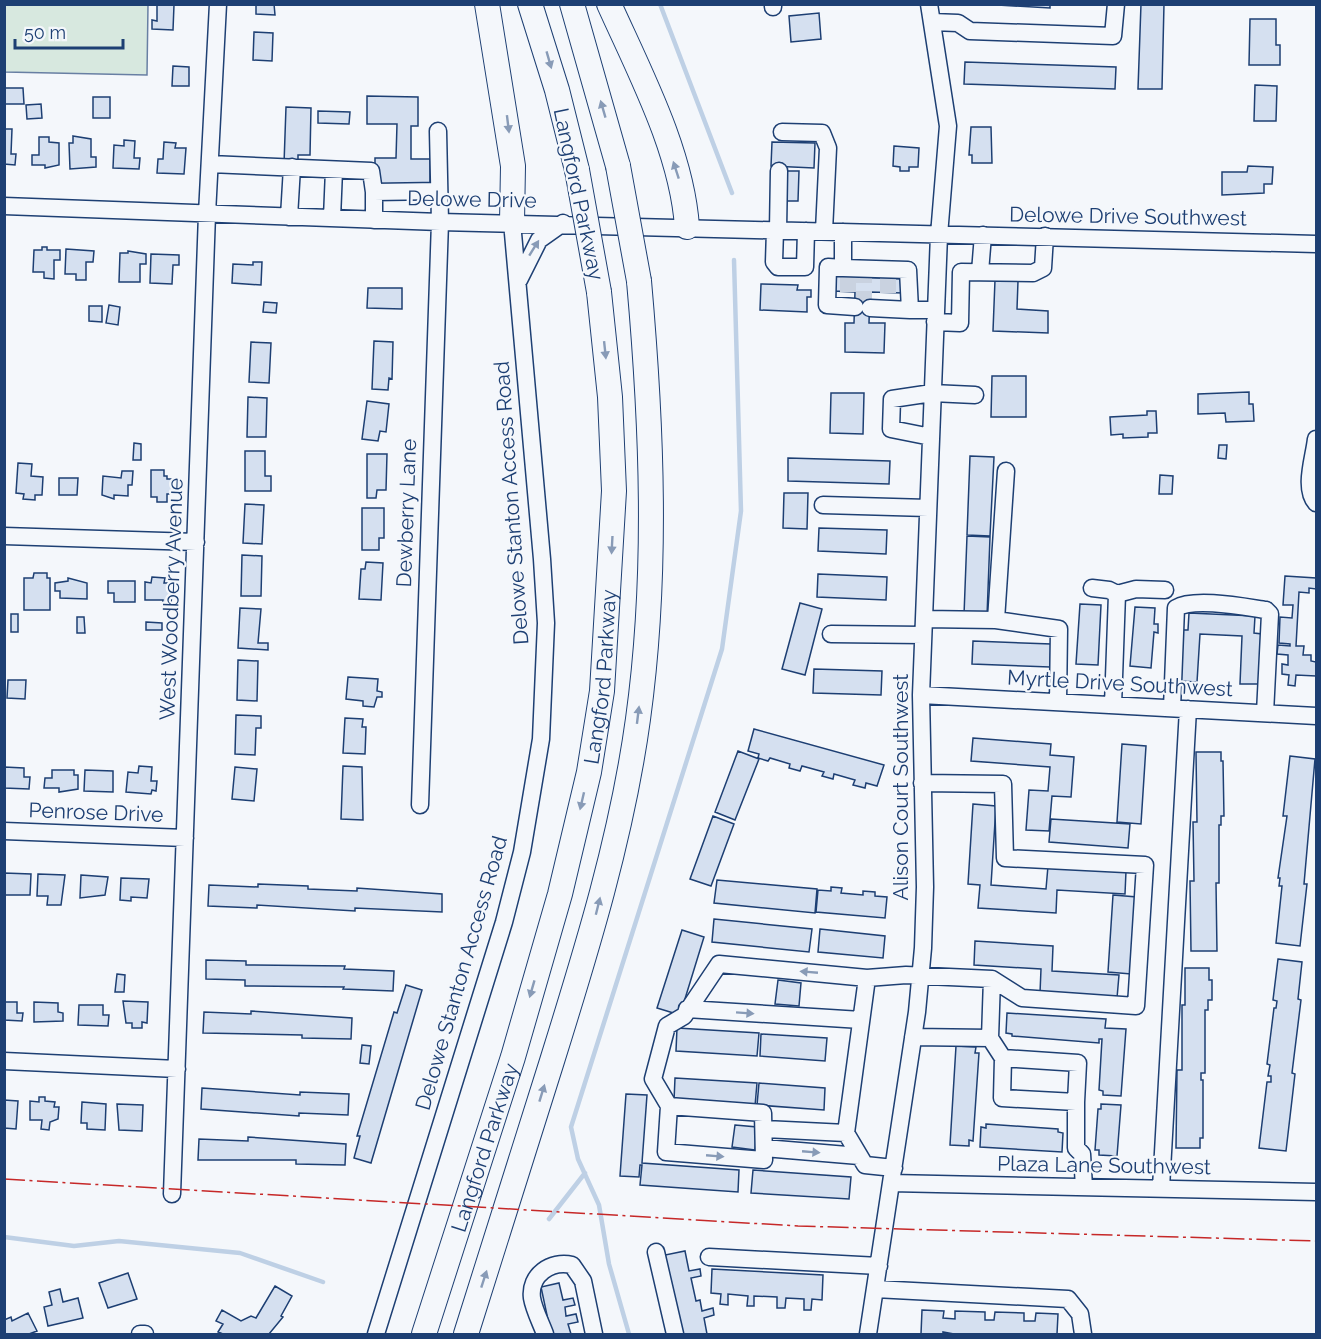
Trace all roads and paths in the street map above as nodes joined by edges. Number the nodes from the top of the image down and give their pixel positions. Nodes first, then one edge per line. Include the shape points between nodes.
1 (218, 4) edge
2 (488, 4) edge
3 (530, 4) edge
4 (572, 4) edge
5 (609, 4) edge
6 (929, 4) edge
7 (1116, 4) edge
8 (932, 22) junction
9 (438, 131) dead end
10 (782, 132) dead end
11 (210, 164) junction
12 (292, 168) junction
13 (334, 170) junction
14 (779, 171) dead end
15 (439, 190) junction
16 (374, 192) junction
17 (4, 206) edge
18 (207, 214) junction
19 (289, 216) junction
20 (332, 218) junction
21 (374, 219) junction
22 (440, 222) junction
23 (512, 222) junction
24 (563, 224) junction
25 (687, 227) junction
26 (776, 230) junction
27 (806, 231) junction
28 (824, 231) junction
29 (843, 232) junction
30 (939, 235) junction
31 (982, 235) junction
32 (1045, 236) junction
33 (1317, 244) edge
34 (980, 272) junction
35 (518, 284) junction
36 (854, 286) junction
37 (888, 287) junction
38 (910, 310) junction
39 (935, 316) junction
40 (932, 393) junction
41 (975, 395) dead end
42 (931, 437) junction
43 (1317, 439) edge
44 (1006, 471) dead end
45 (1317, 503) edge
46 (824, 505) dead end
47 (928, 508) junction
48 (4, 536) edge
49 (196, 542) junction
50 (1092, 588) dead end
51 (1165, 591) dead end
52 (1118, 594) junction
53 (996, 620) junction
54 (923, 627) junction
55 (831, 634) dead end
56 (921, 695) junction
57 (1058, 702) junction
58 (1113, 705) junction
59 (1180, 709) junction
60 (1265, 713) junction
61 (1317, 716) edge
62 (922, 783) junction
63 (420, 805) dead end
64 (4, 831) edge
65 (185, 838) junction
66 (920, 976) junction
67 (867, 978) junction
68 (992, 979) junction
69 (687, 1009) junction
70 (861, 1020) junction
71 (913, 1037) junction
72 (990, 1038) junction
73 (1003, 1058) junction
74 (4, 1062) edge
75 (177, 1069) junction
76 (1076, 1102) junction
77 (669, 1106) junction
78 (765, 1129) junction
79 (846, 1133) junction
80 (764, 1154) junction
81 (859, 1156) junction
82 (892, 1176) junction
83 (1083, 1187) junction
84 (1161, 1188) junction
85 (1317, 1192) edge
86 (172, 1194) dead end
87 (656, 1252) dead end
88 (708, 1257) dead end
89 (879, 1266) junction
90 (875, 1289) junction
91 (376, 1335) edge
92 (424, 1335) edge
93 (466, 1335) edge
94 (545, 1335) edge
95 (594, 1335) edge
96 (675, 1335) edge
97 (868, 1335) edge
98 (1083, 1335) edge

1 - 11 street, West Woodberry Avenue
2 -> 23 highway via 513,166
3 -> 92 highway, Langford Parkway, bridge via 577,170 599,292 610,397 614,491 602,691 589,772 560,894 513,1057
93 -> 4 highway, Langford Parkway, bridge via 585,957 617,831 638,719 652,517 649,391 639,281 618,166
25 -> 5 highway via 685,202 672,157
6 - 8 street, Alison Court Southwest
7 - 8 street via 1113,36 970,31 958,23
8 - 30 street, Alison Court Southwest via 948,126
9 - 15 street, Dewberry Lane
10 - 28 street via 822,133 825,140 828,148
11 - 12 street
11 - 18 street, West Woodberry Avenue
12 - 13 street
12 - 19 street
13 - 16 street via 370,171
13 - 20 street
14 - 26 street
15 - 16 street
15 - 22 street, Dewberry Lane
16 - 21 street
17 - 18 street, Delowe Drive
18 - 19 street, Delowe Drive
18 - 49 street, West Woodberry Avenue
19 - 20 street, Delowe Drive
20 - 21 street, Delowe Drive
21 - 22 street, Delowe Drive
22 - 23 street, Delowe Drive
22 - 63 street, Dewberry Lane
23 - 24 street, Delowe Drive
23 - 35 street, Delowe Stanton Access Road
24 - 25 street, Delowe Drive
35 -> 24 street via 539,240
25 - 26 street, Delowe Drive
26 - 27 street, Delowe Drive
26 - 27 street via 774,262 778,267 805,267
27 - 28 street, Delowe Drive
28 - 29 street, Delowe Drive
29 - 30 street, Delowe Drive
29 - 36 street
30 - 31 street, Delowe Drive Southwest
30 - 39 street, Alison Court Southwest
31 - 32 street, Delowe Drive Southwest
31 - 34 street
32 - 33 street, Delowe Drive Southwest
32 - 34 street via 1043,268 1033,273
34 - 39 street via 962,272 960,323
35 - 91 street, Delowe Stanton Access Road via 546,623 541,739 522,852 504,922
36 - 37 street
36 - 37 street
37 - 38 street
37 - 38 street via 908,270
38 - 39 street
39 - 40 street, Alison Court Southwest
40 - 41 street
40 - 42 street, Alison Court Southwest
40 - 42 street via 892,399 891,429
42 - 47 street, Alison Court Southwest
43 - 45 street via 1310,485 1310,495
44 - 53 street
46 - 47 street
47 - 54 street, Alison Court Southwest
48 - 49 street
49 - 65 street, West Woodberry Avenue
50 - 52 street
51 - 52 street via 1136,589
52 - 58 street
53 - 54 street
53 - 57 street via 1059,629
54 - 55 street
54 - 56 street, Alison Court Southwest
56 - 57 street, Myrtle Drive Southwest
56 - 62 street, Alison Court Southwest
57 - 58 street, Myrtle Drive Southwest
58 - 59 street, Myrtle Drive Southwest
59 - 60 street, Myrtle Drive Southwest
59 - 60 street via 1176,608 1184,603 1214,604 1266,609 1269,614
59 - 84 street
60 - 61 street, Myrtle Drive Southwest
62 - 66 street, Alison Court Southwest via 925,887
62 - 68 street via 1003,784 1005,858 1145,865 1136,1006 1022,998
64 - 65 street, Penrose Drive
65 - 75 street, West Woodberry Avenue
66 - 67 street
66 - 68 street
66 - 71 street, Alison Court Southwest
67 -> 69 street via 720,964
67 - 70 street
68 - 72 street
69 -> 70 street
69 - 77 street via 684,1016 667,1026 653,1078
70 - 79 street
71 - 72 street
71 - 82 street, Alison Court Southwest
72 - 73 street
73 - 76 street via 1002,1098
73 - 76 street via 1078,1063
74 - 75 street
75 - 86 street, West Woodberry Avenue
76 - 83 street via 1076,1148 1082,1154
77 - 78 street via 763,1113
77 -> 80 street via 666,1152
78 - 79 street
78 - 80 street
79 - 81 street
80 -> 81 street
81 - 82 street, Plaza Lane Southwest via 865,1166
82 - 83 street, Plaza Lane Southwest
82 - 89 street, Alison Court Southwest
83 - 84 street, Plaza Lane Southwest
84 - 85 street, Plaza Lane Southwest
87 - 96 street
88 - 89 street
89 - 90 street, Alison Court Southwest
90 - 97 street, Alison Court Southwest
90 - 98 street via 1068,1299 1080,1314
94 - 95 street via 532,1298 536,1277 563,1263 572,1265 583,1281

